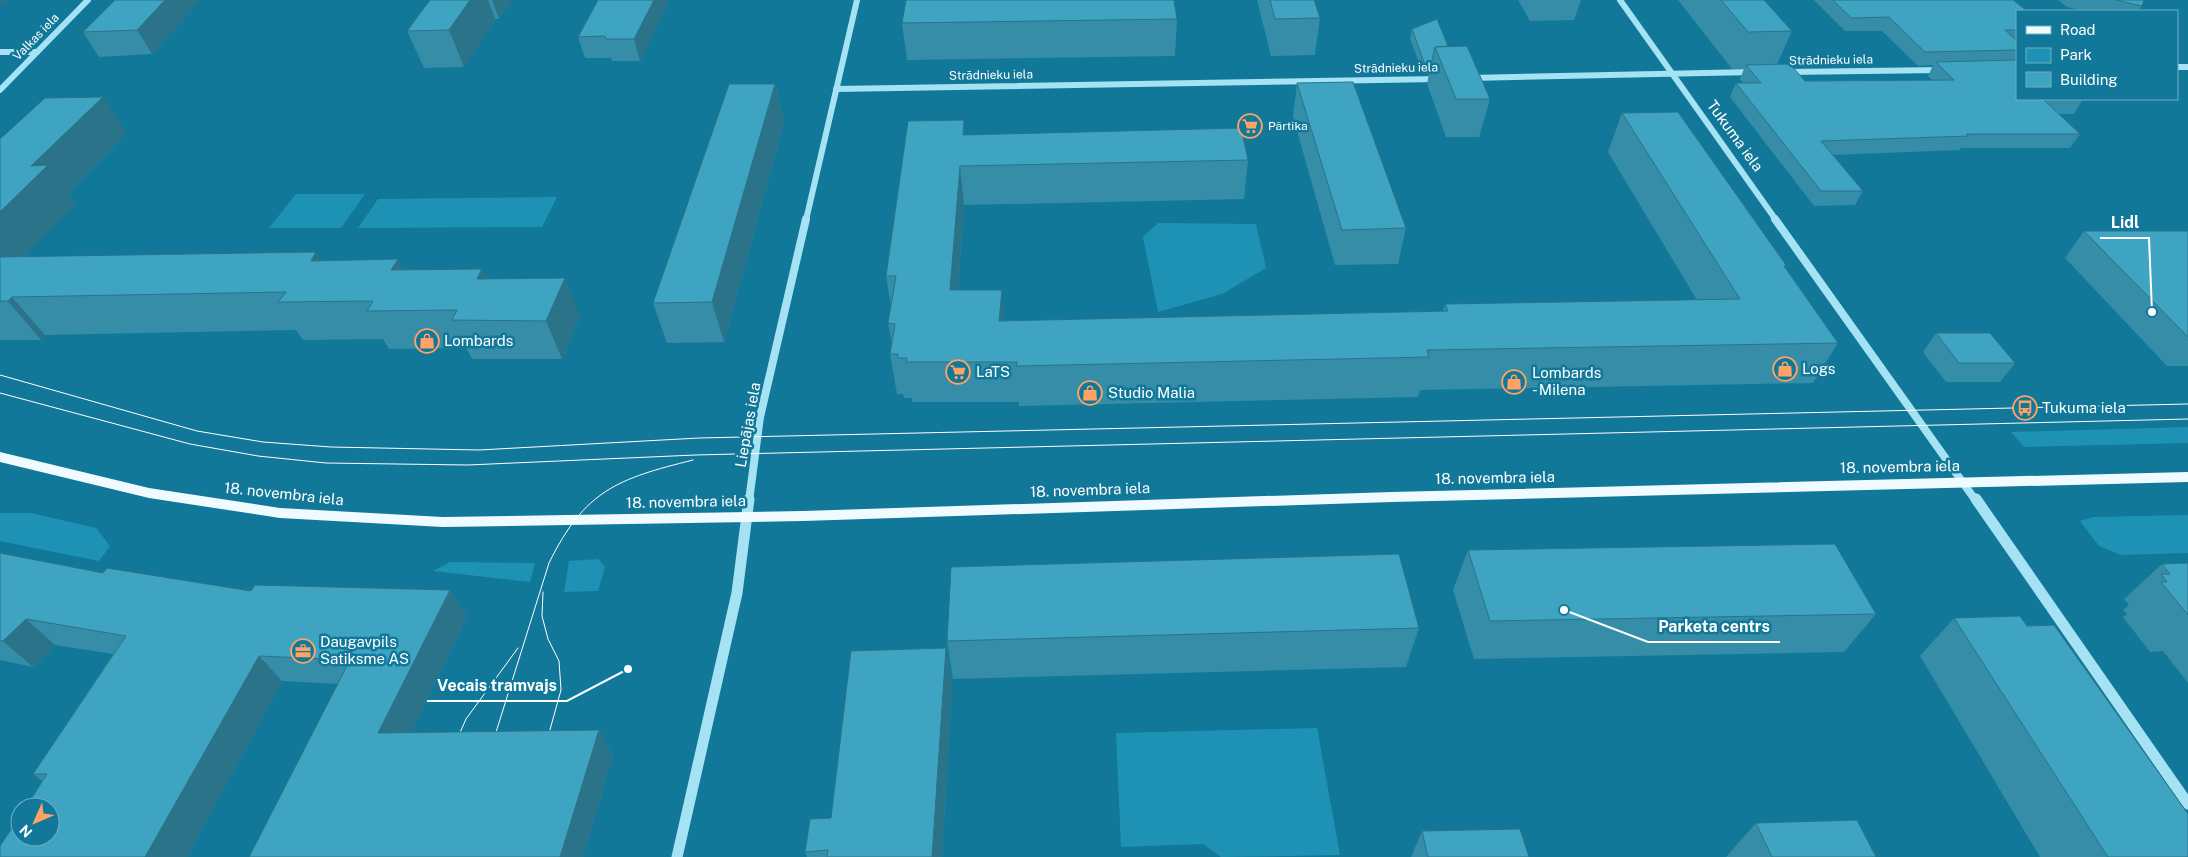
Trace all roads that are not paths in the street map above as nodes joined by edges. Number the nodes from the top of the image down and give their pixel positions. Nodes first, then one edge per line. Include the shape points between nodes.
1 (88, 0) edge
2 (857, 0) edge
3 (1620, 0) edge
4 (0, 52) edge
5 (37, 52) junction
6 (1947, 70) edge
7 (1757, 72) edge
8 (1777, 72) edge
9 (1672, 74) junction
10 (1458, 78) edge
11 (1448, 79) edge
12 (836, 89) junction
13 (0, 90) edge
14 (0, 457) edge
15 (2188, 477) edge
16 (1964, 482) junction
17 (748, 517) junction
18 (2188, 804) edge
19 (677, 857) edge

1 - 5 street, Valkas iela
2 - 12 street, Liepājas iela
3 - 9 street, Tukuma iela
4 - 5 street
5 - 13 street, Valkas iela
6 - 8 street, Strādnieku iela
7 - 9 street, Strādnieku iela
9 - 10 street, Strādnieku iela
9 - 16 street, Tukuma iela
11 - 12 street, Strādnieku iela
12 - 17 street, Liepājas iela via 760,417
14 - 17 main road, 18. novembra iela via 149,493 280,513 443,522
15 - 16 main road, 18. novembra iela
16 - 17 main road, 18. novembra iela
16 - 18 street, Tukuma iela
17 - 19 street, Liepājas iela via 737,593

